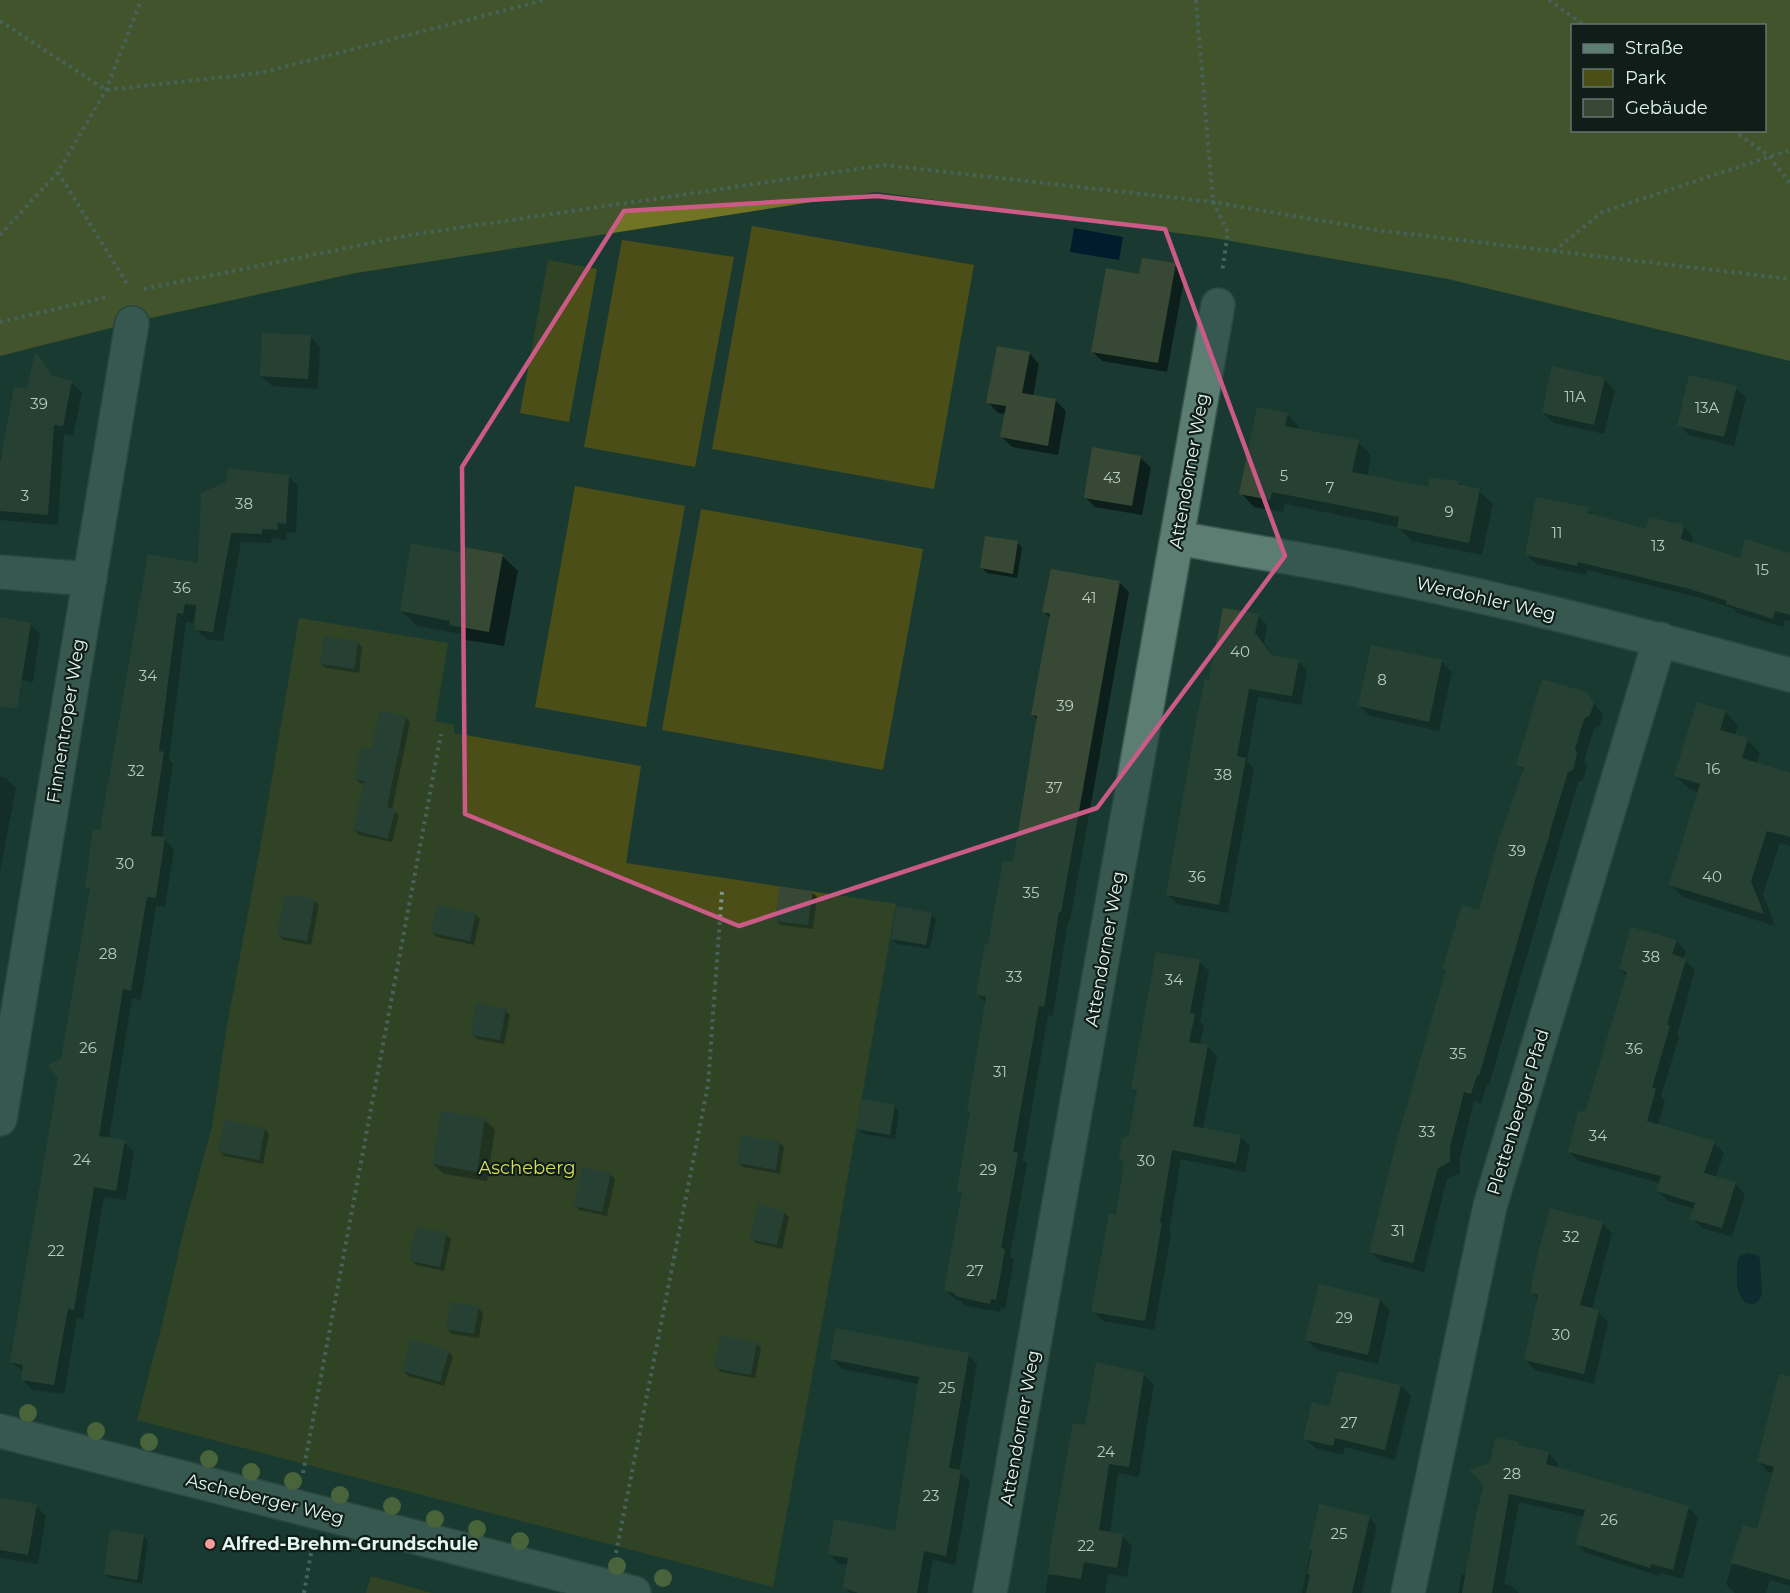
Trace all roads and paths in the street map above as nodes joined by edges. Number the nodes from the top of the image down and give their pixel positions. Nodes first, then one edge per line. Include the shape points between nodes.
1 (141, 0) edge
2 (545, 0) edge
3 (1196, 0) edge
4 (1550, 0) edge
5 (0, 21) edge
6 (1582, 24) edge
7 (106, 90) junction
8 (1736, 132) edge
9 (1790, 150) edge
10 (1770, 156) junction
11 (58, 172) junction
12 (1790, 183) edge
13 (1213, 202) junction
14 (0, 236) edge
15 (1554, 251) junction
16 (1790, 279) edge
17 (143, 289) dead end
18 (110, 297) dead end
19 (1218, 305) joint
20 (132, 307) joint
21 (0, 322) edge
22 (1178, 538) junction
23 (0, 572) edge
24 (90, 579) junction
25 (1660, 639) junction
26 (1790, 675) edge
27 (441, 734) dead end
28 (722, 891) dead end
29 (0, 1119) edge
30 (0, 1431) edge
31 (297, 1506) junction
32 (313, 1543) dead end
33 (622, 1590) edge
34 (304, 1593) edge
35 (990, 1593) edge
36 (1408, 1593) edge

1 - 7 path
2 - 7 path via 260,73
3 - 13 path
4 - 6 path
5 - 7 path
7 - 11 path
8 - 10 path
9 - 10 path
10 - 12 path
10 - 15 path via 1602,212
11 - 14 path
11 - 20 path
13 - 15 path via 1376,230
13 - 17 path via 884,165 416,234
13 - 19 path via 1227,232
15 - 16 path
18 - 21 path
19 - 22 street, Attendorner Weg
20 - 24 street, Finnentroper Weg
22 - 25 street, Werdohler Weg via 1366,572
22 - 35 street, Attendorner Weg
23 - 24 street
24 - 29 street, Finnentroper Weg
25 - 26 street, Werdohler Weg
25 - 36 street, Plettenberger Pfad via 1490,1206
27 - 31 path
28 - 33 path via 708,1085
30 - 31 street, Ascheberger Weg
31 - 33 street, Ascheberger Weg
32 - 34 path

